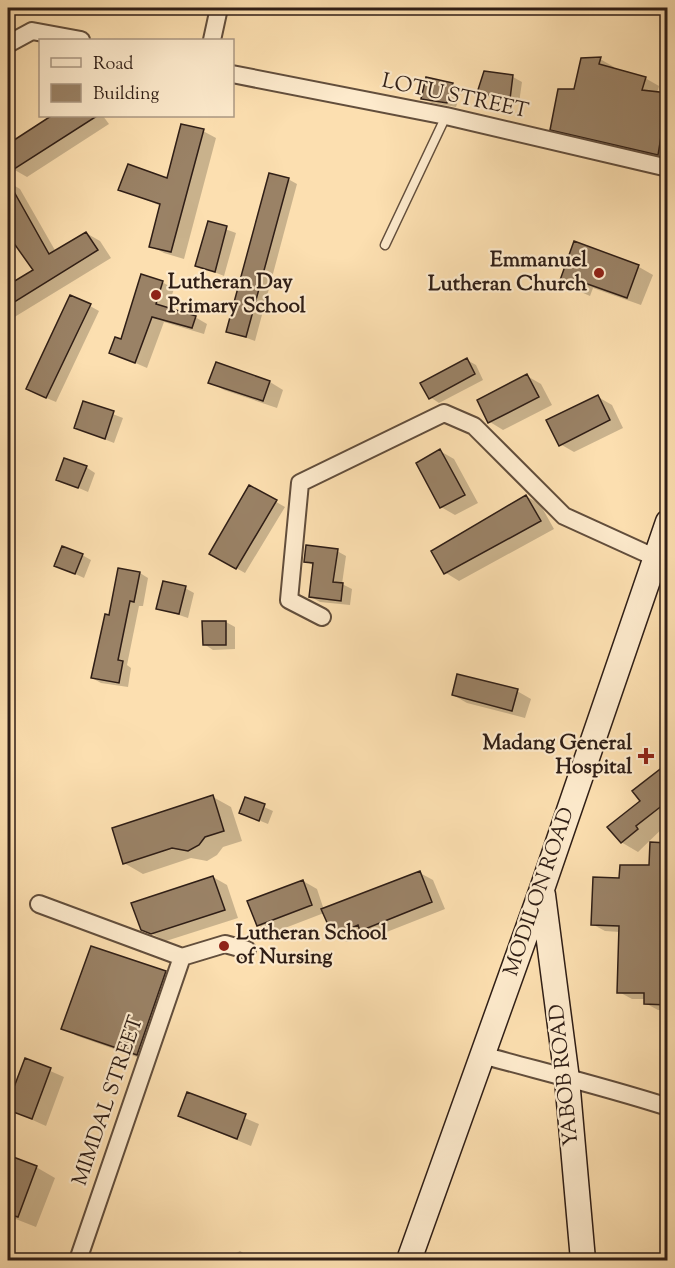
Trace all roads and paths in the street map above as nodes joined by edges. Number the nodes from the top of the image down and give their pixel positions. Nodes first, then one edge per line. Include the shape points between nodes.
1 (219, 8) edge
2 (76, 39) edge
3 (212, 39) edge
4 (8, 44) edge
5 (234, 74) edge
6 (446, 116) junction
7 (668, 168) edge
8 (385, 245) dead end
9 (668, 522) edge
10 (654, 557) junction
11 (322, 617) dead end
12 (542, 889) junction
13 (39, 904) dead end
14 (247, 950) dead end
15 (182, 957) junction
16 (482, 1055) junction
17 (567, 1079) junction
18 (668, 1107) edge
19 (78, 1260) edge
20 (409, 1260) edge
21 (583, 1260) edge

1 - 3 street
2 - 4 street via 32,31
5 - 6 street, LOTU STREET
6 - 7 street, LOTU STREET
6 - 8 lane
9 - 10 main road, MODILON ROAD
10 - 11 street via 564,516 474,426 444,413 300,483 289,600
10 - 12 main road, MODILON ROAD
12 - 16 main road, MODILON ROAD
12 - 17 main road, YABOB ROAD
13 - 15 street
14 - 15 street via 225,944
15 - 19 street, MIMDAL STREET
16 - 17 street
16 - 20 main road, MODILON ROAD
17 - 18 street
17 - 21 main road, YABOB ROAD

